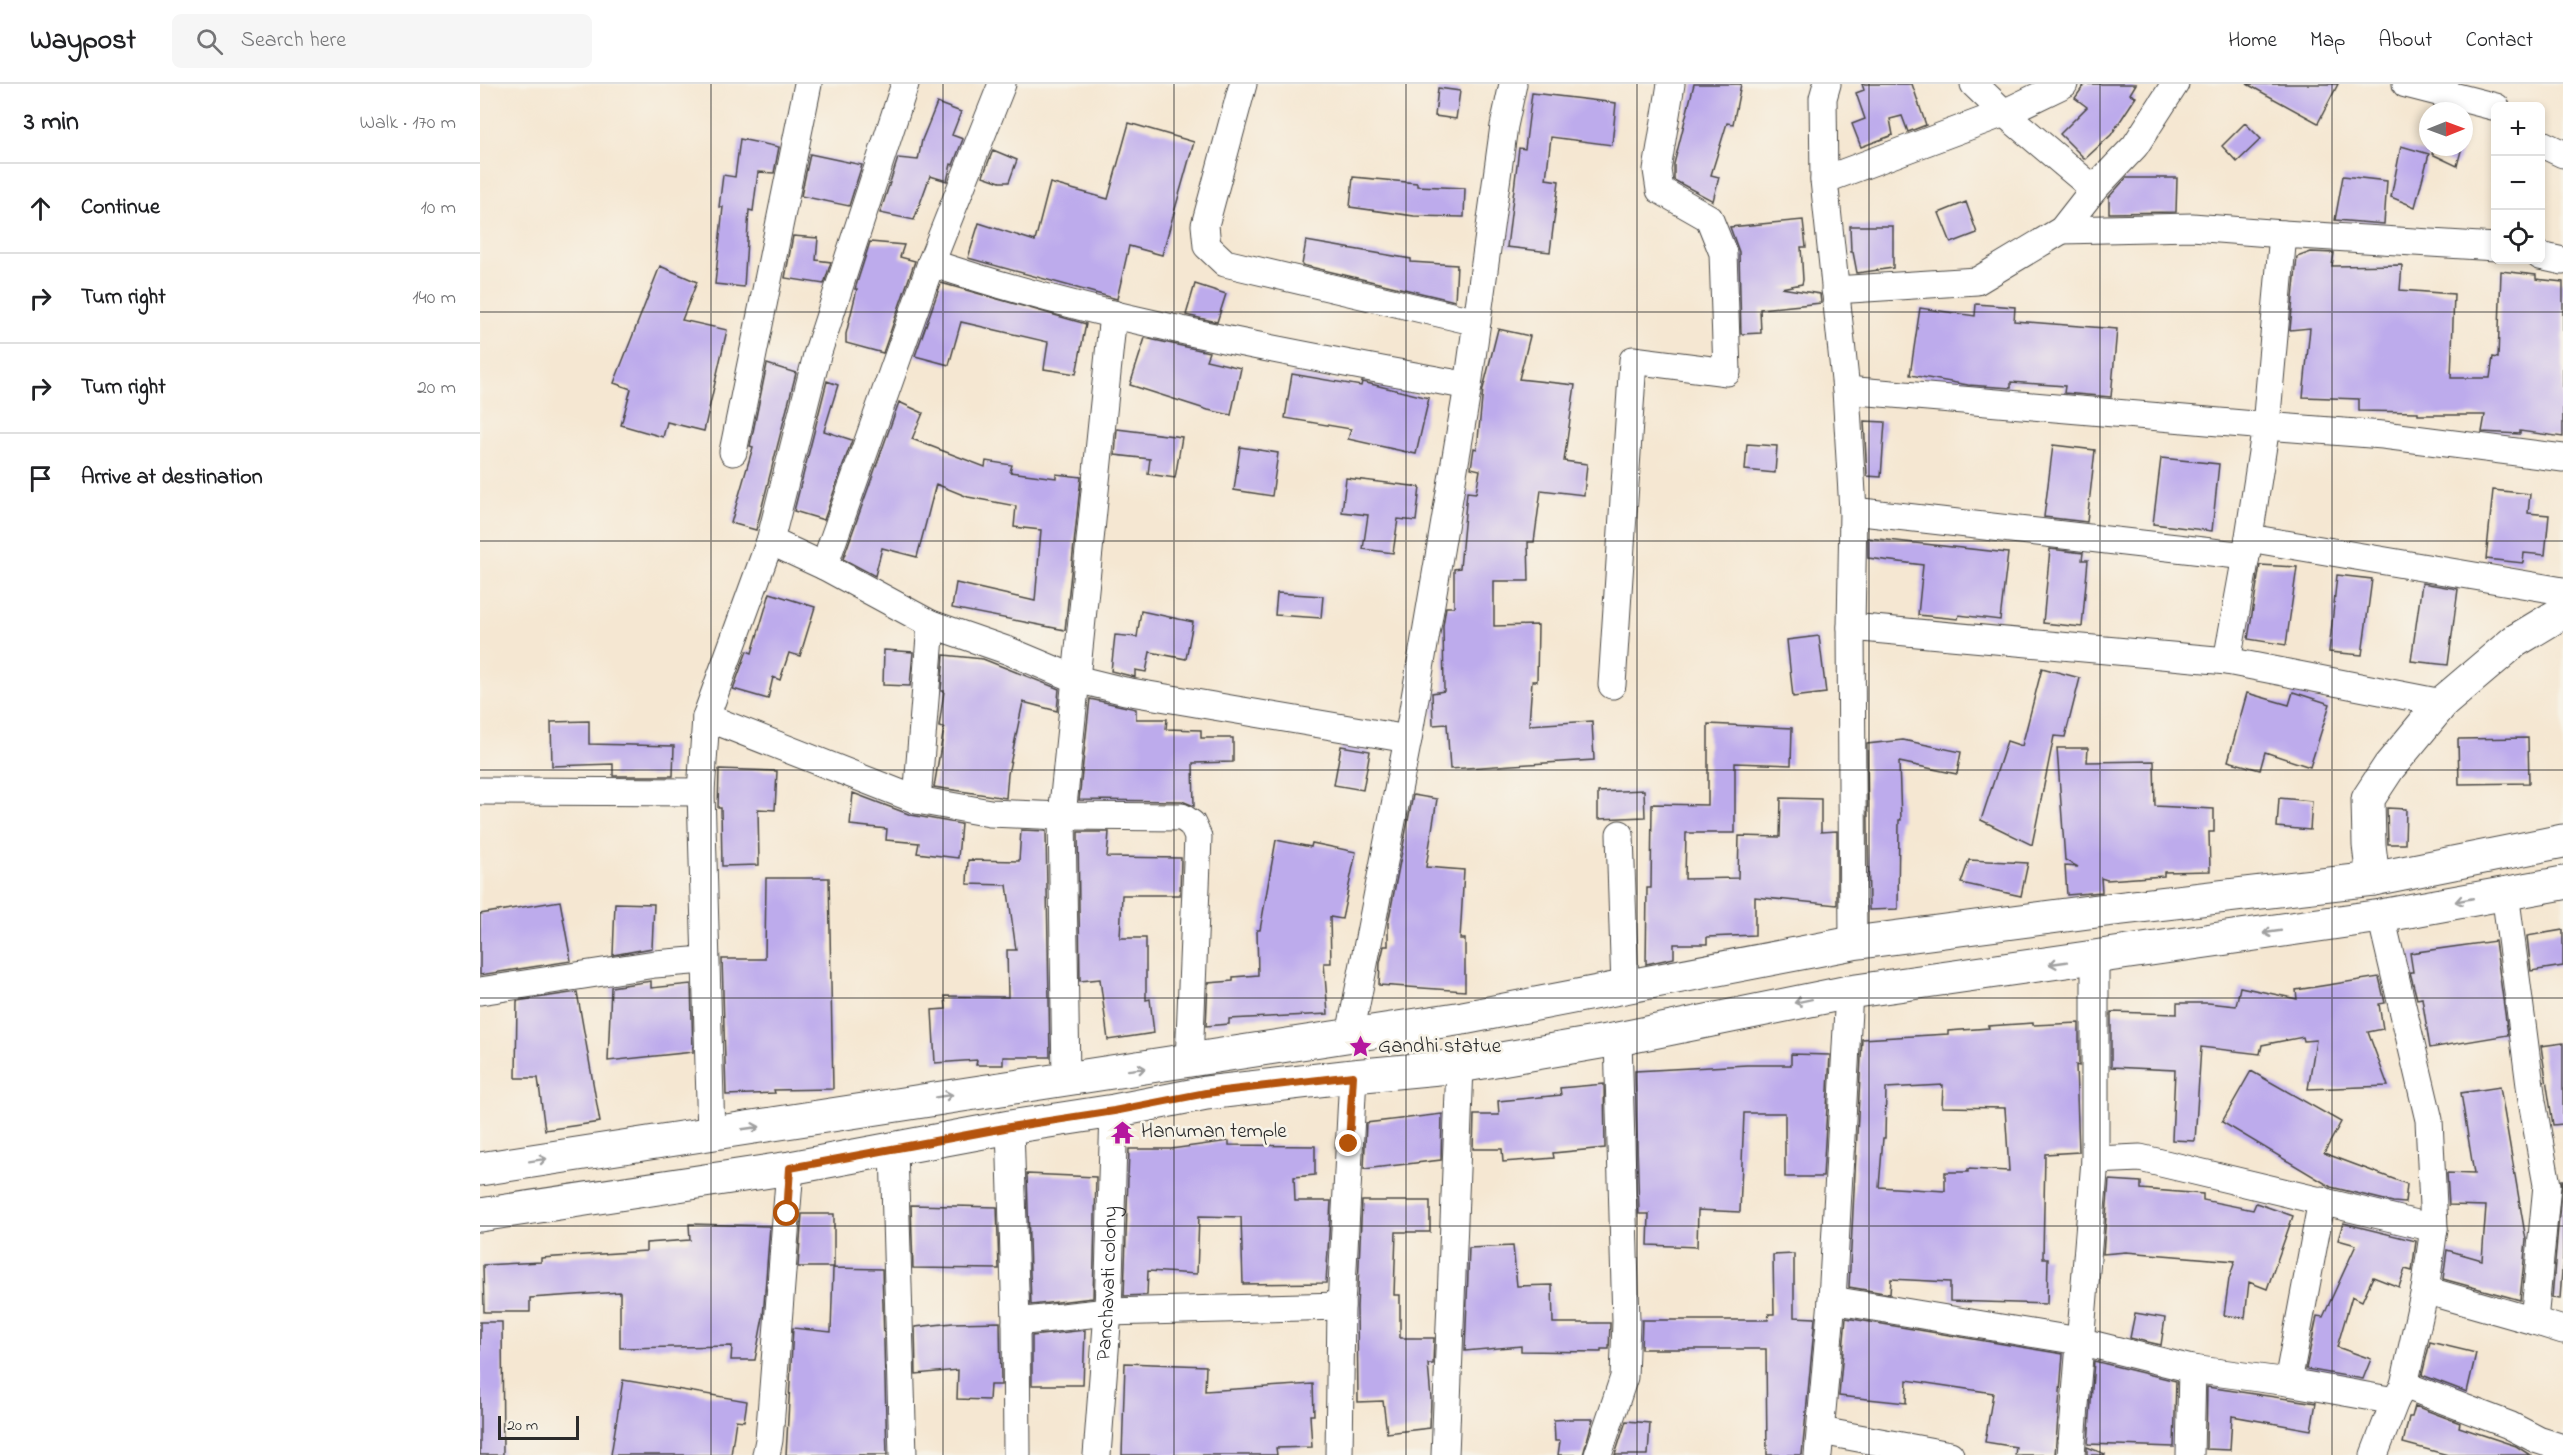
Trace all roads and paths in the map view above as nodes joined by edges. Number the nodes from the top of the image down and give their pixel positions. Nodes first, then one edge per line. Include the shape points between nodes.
1 (808, 84) edge
2 (905, 84) edge
3 (1002, 84) edge
4 (1243, 84) edge
5 (1513, 84) edge
6 (1671, 84) edge
7 (1827, 84) edge
8 (1974, 84) edge
9 (2064, 84) edge
10 (2175, 84) edge
11 (2406, 84) edge
12 (2491, 106) edge
13 (2004, 113) junction
14 (2545, 145) edge
15 (2563, 154) edge
16 (1824, 180) junction
17 (2094, 189) junction
18 (2062, 230) junction
19 (2283, 234) junction
20 (2491, 247) edge
21 (2545, 257) edge
22 (2563, 261) edge
23 (931, 262) junction
24 (1835, 290) junction
25 (1113, 314) junction
26 (1477, 322) junction
27 (1468, 386) junction
28 (1846, 390) junction
29 (2266, 426) junction
30 (733, 452) dead end
31 (2563, 458) edge
32 (1853, 511) junction
33 (770, 541) junction
34 (2248, 547) junction
35 (824, 566) junction
36 (2563, 591) edge
37 (2563, 612) edge
38 (931, 624) junction
39 (1851, 627) junction
40 (2563, 633) edge
41 (2515, 641) junction
42 (2227, 661) junction
43 (1076, 679) junction
44 (1612, 685) dead end
45 (2442, 703) junction
46 (706, 717) junction
47 (1408, 740) junction
48 (480, 791) edge
49 (700, 792) junction
50 (917, 800) junction
51 (1062, 816) junction
52 (1620, 834) dead end
53 (2563, 841) edge
54 (2373, 879) junction
55 (2563, 883) edge
56 (2505, 892) junction
57 (2381, 916) junction
58 (1853, 943) junction
59 (2095, 957) junction
60 (704, 960) junction
61 (1625, 988) junction
62 (480, 991) edge
63 (1849, 992) junction
64 (1350, 1035) junction
65 (1618, 1039) junction
66 (1189, 1062) junction
67 (1460, 1066) junction
68 (1353, 1076) junction
69 (1066, 1078) junction
70 (907, 1102) junction
71 (1114, 1111) junction
72 (1010, 1127) junction
73 (711, 1134) junction
74 (906, 1148) junction
75 (2095, 1160) junction
76 (790, 1168) junction
77 (480, 1169) edge
78 (2322, 1200) junction
79 (480, 1215) edge
80 (2434, 1228) junction
81 (2425, 1290) junction
82 (1832, 1300) junction
83 (1341, 1306) junction
84 (1108, 1312) junction
85 (2535, 1321) junction
86 (1016, 1322) junction
87 (2563, 1330) edge
88 (2079, 1341) junction
89 (2192, 1369) junction
90 (2288, 1382) junction
91 (2400, 1393) junction
92 (1820, 1443) edge
93 (2546, 1448) edge
94 (766, 1455) edge
95 (903, 1455) edge
96 (1017, 1455) edge
97 (1097, 1455) edge
98 (1339, 1455) edge
99 (1445, 1455) edge
100 (1598, 1455) edge
101 (1950, 1455) edge
102 (2071, 1455) edge
103 (2190, 1455) edge
104 (2374, 1455) edge

1 - 30 street
2 - 33 street via 817,355
3 - 23 street
4 - 26 street via 1205,225 1207,246 1225,262
5 - 26 street
6 - 44 street via 1657,170 1660,190 1709,218 1724,253 1727,372 1633,360
7 - 16 street via 1823,98
8 - 13 street
9 - 13 street
10 - 17 street via 2135,146
11 - 12 street
13 - 16 street
13 - 17 street
14 - 15 street
16 - 24 street
17 - 18 street
18 - 19 street via 2192,227
18 - 24 street via 1977,281
19 - 20 street
19 - 29 street
21 - 22 street
23 - 25 street via 987,282
23 - 35 street
24 - 28 street
25 - 27 street via 1274,350
25 - 43 street
26 - 27 street
27 - 47 street
28 - 29 street
28 - 32 street
29 - 31 street via 2383,435
29 - 34 street
32 - 34 street
32 - 39 street
33 - 35 street
33 - 46 street
34 - 36 street
34 - 42 street
35 - 38 street
37 - 41 main road
38 - 43 street
38 - 50 street
39 - 42 street
39 - 58 street
40 - 41 street
41 - 45 main road
42 - 45 street
43 - 47 street
43 - 51 street
45 - 54 main road via 2368,799
46 - 49 street
46 - 50 street
47 - 64 street
48 - 49 street
49 - 60 street
50 - 51 street via 990,813
51 - 66 street via 1182,817 1192,824 1198,837
51 - 69 street
52 - 61 street
53 - 54 main road
54 - 58 main road
55 - 56 main road
56 -> 57 main road
56 - 85 street via 2547,1185
57 -> 59 main road
57 - 80 street via 2429,1120
58 - 61 main road
59 -> 63 main road
59 - 75 street
60 - 62 street
60 - 73 street
61 - 64 main road
63 -> 65 main road
63 - 82 street
64 - 66 main road
65 - 67 main road
65 - 100 street via 1624,1377
69 -> 66 main road
67 - 68 main road
67 - 99 street
68 - 71 main road via 1206,1093
68 - 83 street
70 -> 69 main road
73 -> 70 main road
70 - 74 main road
71 - 72 main road
71 - 84 street, Panchavati colony
72 - 74 main road
72 - 86 street
77 -> 73 main road
74 - 76 main road
74 - 95 street
75 - 78 street via 2140,1158
75 - 88 street
76 - 79 main road
76 - 94 street
78 - 80 street
78 - 90 street
80 - 81 street
81 - 85 street
81 - 91 street
82 - 88 street
82 - 92 street
83 - 84 street
83 - 98 street
84 - 86 street
84 - 97 street, Panchavati colony
85 - 87 street
86 - 96 street
88 - 89 street
88 - 102 street
89 - 90 street
89 - 103 street
90 - 91 street
91 - 93 street via 2509,1425
91 - 104 street
92 - 101 street

